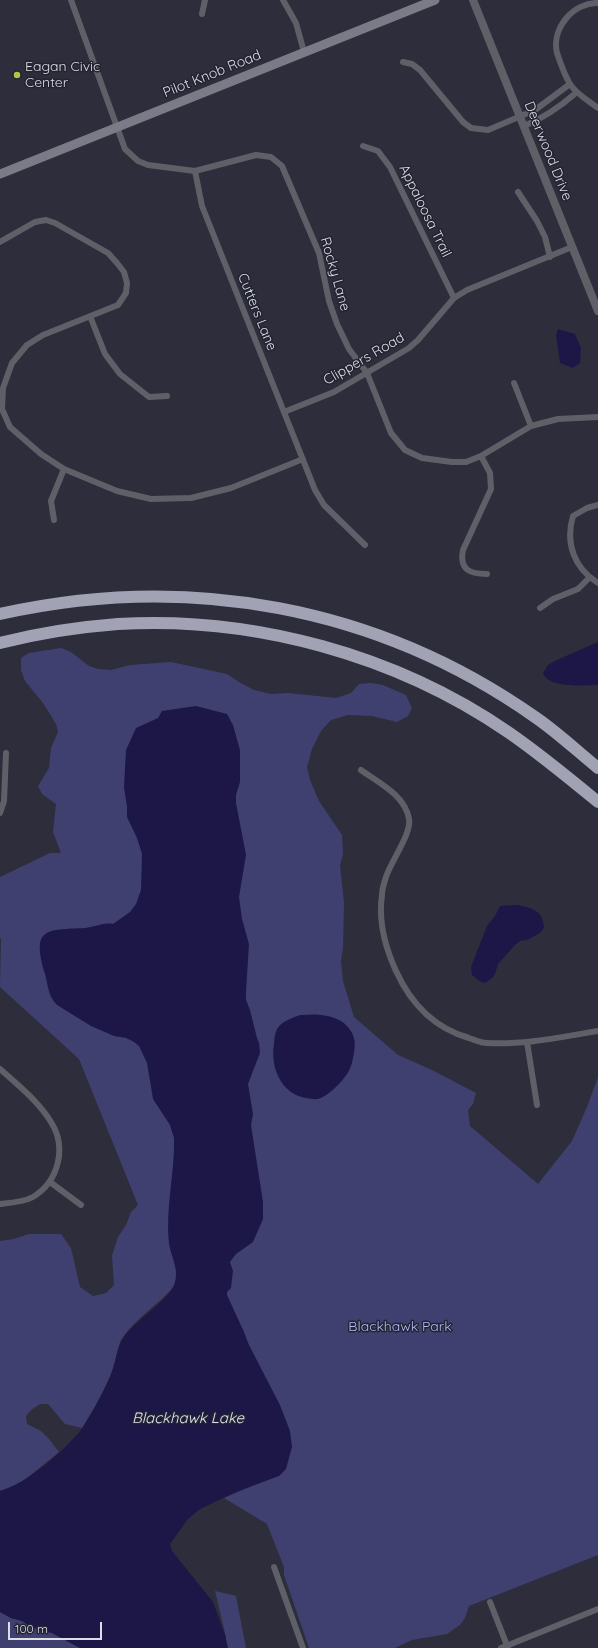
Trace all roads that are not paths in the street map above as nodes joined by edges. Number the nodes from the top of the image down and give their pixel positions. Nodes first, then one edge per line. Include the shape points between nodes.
1 (70, 0) edge
2 (205, 0) edge
3 (283, 0) edge
4 (435, 0) edge
5 (473, 0) edge
6 (598, 3) edge
7 (202, 14) dead end
8 (304, 52) junction
9 (403, 62) dead end
10 (570, 84) junction
11 (577, 92) junction
12 (598, 108) edge
13 (520, 117) junction
14 (524, 126) junction
15 (117, 128) junction
16 (363, 146) dead end
17 (194, 171) junction
18 (0, 174) edge
19 (518, 192) dead end
20 (0, 242) edge
21 (572, 248) junction
22 (550, 257) junction
23 (454, 298) junction
24 (598, 311) edge
25 (90, 316) junction
26 (367, 373) junction
27 (514, 383) dead end
28 (167, 396) dead end
29 (284, 412) junction
30 (598, 417) edge
31 (531, 426) junction
32 (481, 456) junction
33 (303, 459) junction
34 (64, 469) junction
35 (598, 505) edge
36 (54, 520) dead end
37 (365, 545) dead end
38 (487, 574) dead end
39 (589, 578) junction
40 (598, 583) edge
41 (540, 608) dead end
42 (0, 614) edge
43 (0, 642) edge
44 (6, 753) dead end
45 (598, 768) edge
46 (361, 770) dead end
47 (598, 802) edge
48 (0, 813) edge
49 (598, 1032) edge
50 (527, 1042) junction
51 (0, 1069) edge
52 (536, 1105) dead end
53 (50, 1182) junction
54 (0, 1204) edge
55 (81, 1205) dead end
56 (274, 1567) dead end
57 (490, 1602) dead end
58 (597, 1612) edge
59 (506, 1647) edge
60 (303, 1648) edge

1 - 15 street, Rocky Lane
2 - 7 street
3 - 8 street via 296,24
4 - 8 main road, Pilot Knob Road
5 - 13 street, Deerwood Drive
6 - 10 street via 590,3 576,9 565,19 558,35 557,52
8 - 15 main road, Pilot Knob Road
9 - 13 street via 412,64 420,70 462,122 471,128 488,130
10 - 11 street
10 - 13 street via 535,110
11 - 12 street
11 - 14 street via 561,106
13 - 14 street, Deerwood Drive
14 - 21 street, Deerwood Drive
15 - 17 street, Rocky Lane via 125,149 138,161 148,165
15 - 18 main road, Pilot Knob Road
16 - 23 street, Appaloosa Trail via 378,151 390,167
17 - 26 street, Rocky Lane via 256,155 271,157 282,166 319,253 329,301 337,324 349,349
17 - 29 street, Cutters Lane via 202,206
19 - 22 street via 545,237
20 - 25 street via 36,222 46,220 108,254 124,272 126,293 118,304
21 - 22 street, Clippers Road
21 - 24 street, Deerwood Drive
22 - 23 street, Clippers Road via 467,290
23 - 26 street, Clippers Road via 409,348
25 - 28 street via 105,354 120,374 149,397
25 - 34 street via 43,335 27,345 12,363 2,388 2,409 10,427 41,454
26 - 29 street, Clippers Road via 334,392
26 - 32 street, Rocky Lane via 391,433 405,450 422,458 452,462 466,462
27 - 31 street
29 - 33 street, Cutters Lane
30 - 31 street, Rocky Lane via 558,419
31 - 32 street, Rocky Lane
32 - 38 street via 490,473 491,489 461,558 470,572
33 - 34 street via 231,488 191,498 151,498 124,492
33 - 37 street, Cutters Lane via 324,505
34 - 36 street via 51,501
35 - 39 street via 573,516 569,530 571,548
39 - 40 street
39 - 41 street via 578,589 553,599
42 - 45 highway via 77,600 123,596 192,597 250,603 306,613 361,629 416,650 477,680 536,717
43 - 47 highway via 76,628 175,624 241,629 349,654 401,674 457,701 508,732
44 - 48 street via 4,801
46 - 50 street via 395,794 404,805 408,816 409,822 402,842 386,876 381,914 386,947 404,988 425,1014 452,1033 485,1043
49 - 50 street
50 - 52 street
51 - 53 street via 34,1099 52,1122 58,1137 59,1162
53 - 54 street via 32,1197 11,1204
53 - 55 street
56 - 60 street
57 - 59 street
58 - 59 street

